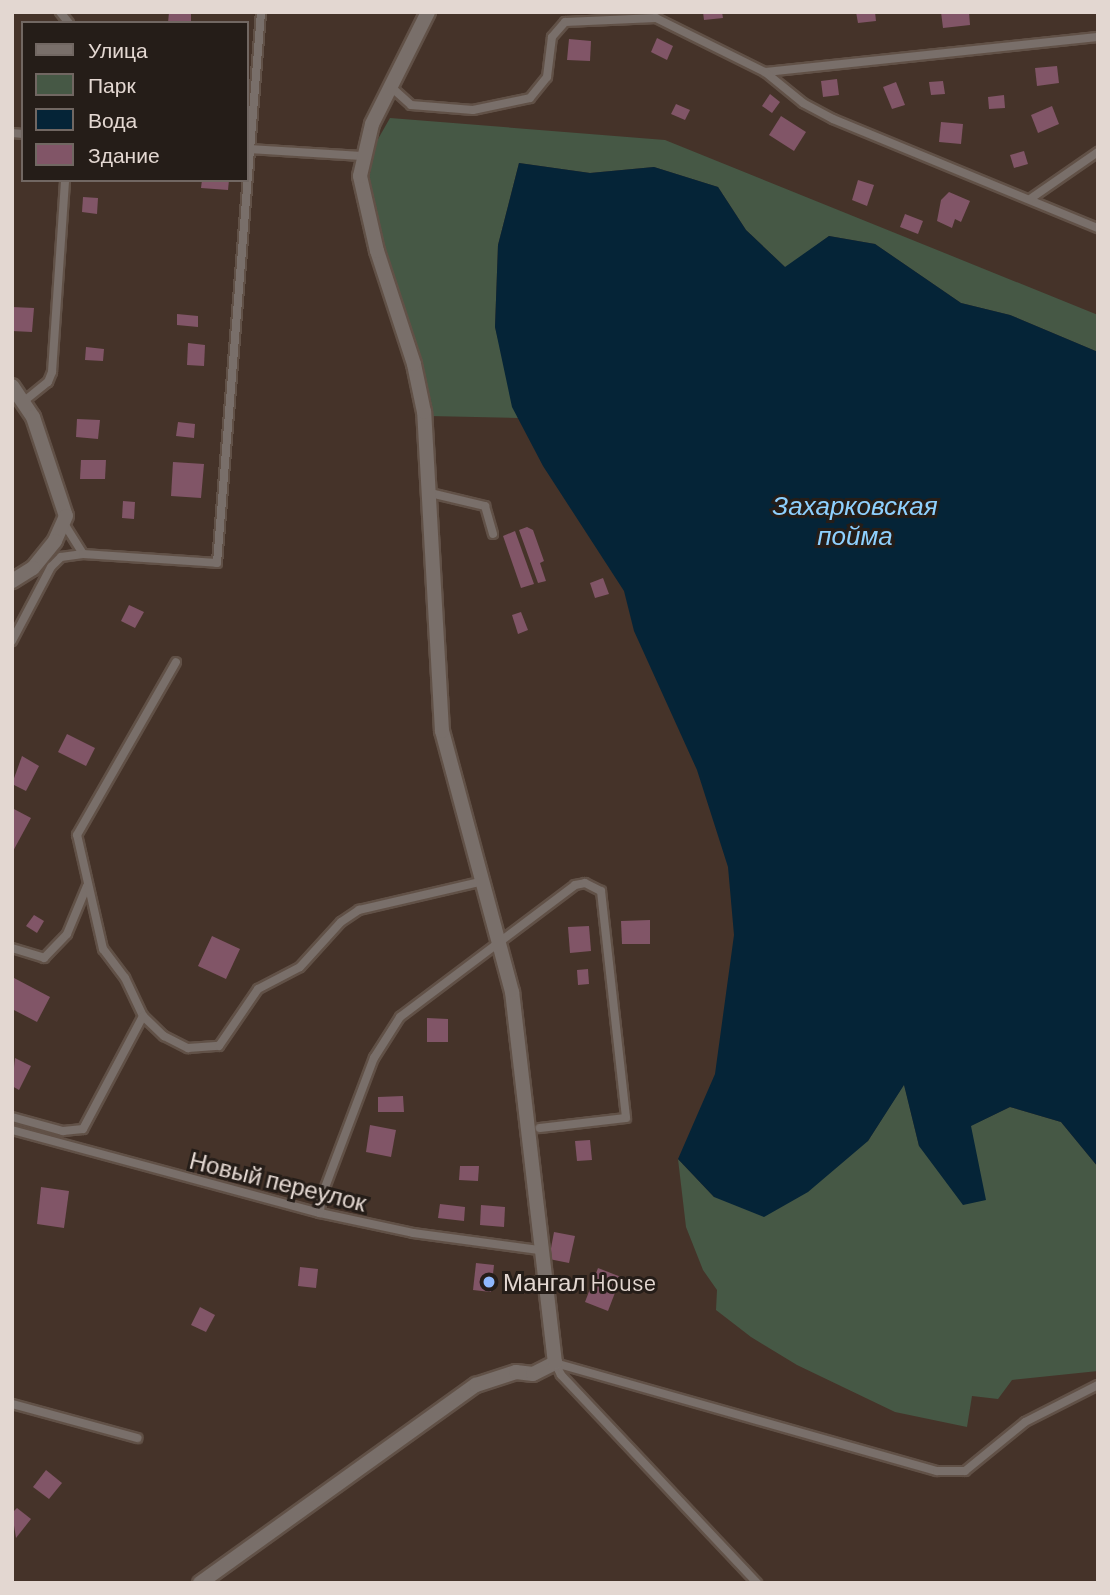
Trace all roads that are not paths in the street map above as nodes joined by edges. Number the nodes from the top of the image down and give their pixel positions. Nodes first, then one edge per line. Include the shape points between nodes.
1 (261, 12) edge
2 (428, 12) edge
3 (1098, 37) edge
4 (765, 72) junction
5 (390, 86) junction
6 (249, 149) edge
7 (1098, 152) edge
8 (362, 156) junction
9 (65, 182) edge
10 (246, 182) edge
11 (1030, 199) junction
12 (1098, 228) edge
13 (12, 386) edge
14 (23, 401) junction
15 (426, 492) junction
16 (65, 525) junction
17 (493, 534) dead end
18 (83, 554) junction
19 (12, 581) edge
20 (12, 642) edge
21 (176, 662) dead end
22 (484, 880) junction
23 (87, 886) junction
24 (499, 941) junction
25 (12, 948) edge
26 (143, 1016) junction
27 (12, 1117) edge
28 (540, 1128) dead end
29 (12, 1130) edge
30 (320, 1213) junction
31 (539, 1250) junction
32 (555, 1363) junction
33 (1098, 1385) edge
34 (12, 1404) edge
35 (137, 1438) dead end
36 (200, 1583) edge
37 (757, 1583) edge

1 - 6 lane
2 - 5 street
3 - 4 lane
4 - 5 lane via 645,16 577,20 558,28 547,77 530,98 473,110 411,105
4 - 11 lane via 803,103 834,119
5 - 8 street
6 - 8 lane
7 - 11 lane
8 - 15 street via 364,202 424,412
9 - 14 lane via 52,372 48,382
10 - 18 lane via 217,563
11 - 12 lane
13 - 14 street
14 - 16 street via 64,506
15 - 17 lane via 485,506
15 - 22 street via 442,731
16 - 18 lane
16 - 19 street via 33,568
18 - 20 lane via 61,557 51,567
21 - 23 lane via 78,835
22 - 24 street
22 - 26 lane via 359,910 341,922 300,967 258,989 219,1046 188,1048 164,1037
23 - 25 lane via 67,934 44,958
23 - 26 lane via 103,949 125,978
24 - 28 lane via 576,885 585,883 601,891 626,1118
24 - 30 lane via 400,1017 374,1058 321,1198
24 - 31 street via 512,992
26 - 27 lane via 83,1129 63,1131
29 - 30 lane, Новый переулок
30 - 31 lane, Новый переулок via 414,1233
31 - 32 street
32 - 33 lane via 937,1471 965,1471 1025,1422
32 - 36 street via 533,1374 516,1372 476,1385
32 - 37 lane via 561,1375
34 - 35 lane

